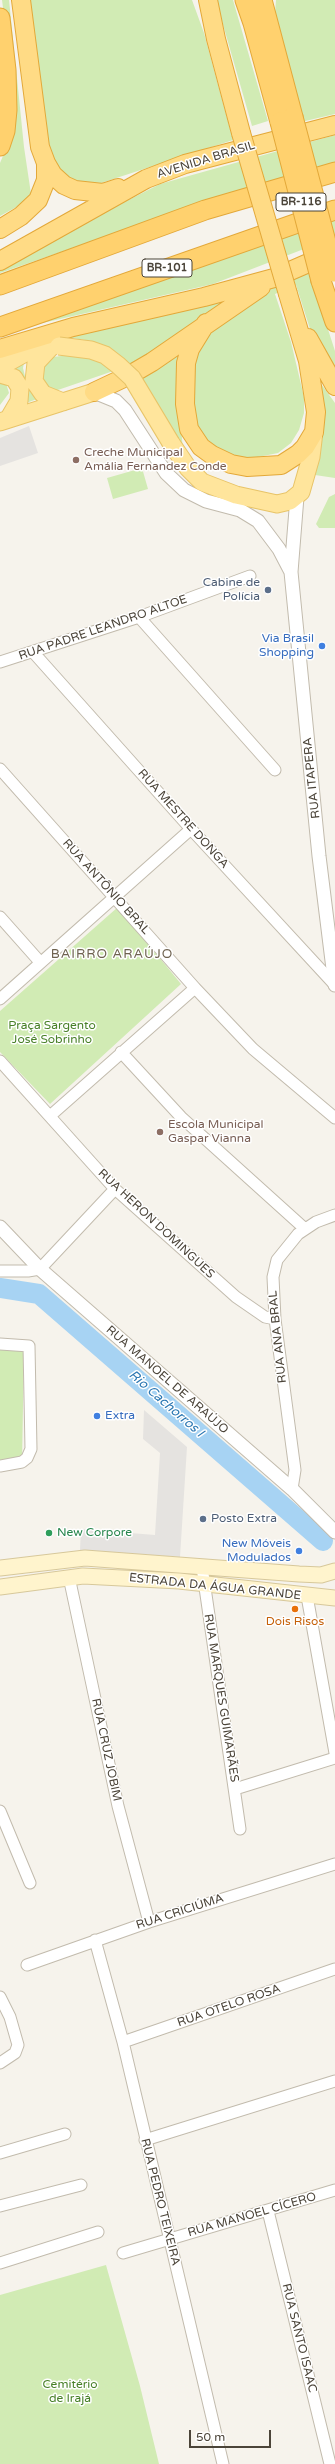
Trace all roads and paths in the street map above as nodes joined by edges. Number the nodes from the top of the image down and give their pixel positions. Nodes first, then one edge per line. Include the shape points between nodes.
1 (21, 0) edge
2 (202, 0) edge
3 (208, 0) edge
4 (245, 0) edge
5 (262, 0) edge
6 (271, 0) edge
7 (0, 18) edge
8 (270, 23) junction
9 (216, 39) junction
10 (287, 120) junction
11 (335, 125) edge
12 (0, 146) edge
13 (46, 163) junction
14 (335, 172) edge
15 (146, 179) junction
16 (335, 210) edge
17 (0, 229) edge
18 (335, 252) edge
19 (0, 262) edge
20 (330, 276) edge
21 (274, 278) junction
22 (0, 285) edge
23 (295, 315) junction
24 (335, 322) edge
25 (206, 323) junction
26 (0, 326) edge
27 (55, 347) junction
28 (0, 349) edge
29 (0, 366) edge
30 (0, 374) edge
31 (335, 386) edge
32 (94, 392) junction
33 (63, 402) junction
34 (5, 420) edge
35 (314, 432) junction
36 (297, 497) junction
37 (291, 572) junction
38 (250, 576) dead end
39 (139, 617) junction
40 (32, 652) junction
41 (0, 662) edge
42 (0, 769) edge
43 (275, 770) dead end
44 (191, 829) junction
45 (115, 897) junction
46 (0, 917) edge
47 (40, 962) junction
48 (335, 985) edge
49 (195, 988) junction
50 (0, 999) edge
51 (121, 1052) junction
52 (0, 1061) edge
53 (50, 1116) junction
54 (335, 1118) edge
55 (115, 1189) junction
56 (335, 1214) edge
57 (0, 1227) edge
58 (304, 1228) junction
59 (40, 1269) junction
60 (0, 1271) edge
61 (275, 1319) junction
62 (0, 1344) edge
63 (0, 1466) edge
64 (292, 1489) junction
65 (335, 1532) edge
66 (143, 1562) junction
67 (202, 1567) junction
68 (0, 1568) edge
69 (335, 1572) edge
70 (69, 1577) junction
71 (142, 1578) junction
72 (204, 1584) junction
73 (0, 1587) edge
74 (307, 1596) junction
75 (335, 1598) edge
76 (335, 1753) edge
77 (335, 1758) edge
78 (235, 1789) junction
79 (0, 1811) edge
80 (240, 1829) dead end
81 (335, 1864) edge
82 (30, 1883) dead end
83 (149, 1922) junction
84 (95, 1940) junction
85 (27, 1965) dead end
86 (335, 1969) edge
87 (0, 1997) edge
88 (123, 2042) junction
89 (0, 2063) edge
90 (335, 2081) edge
91 (66, 2134) dead end
92 (145, 2140) junction
93 (0, 2153) edge
94 (81, 2185) dead end
95 (335, 2190) edge
96 (0, 2206) edge
97 (268, 2211) junction
98 (98, 2232) dead end
99 (170, 2238) junction
100 (122, 2253) dead end
101 (0, 2263) edge
102 (223, 2464) edge
103 (330, 2464) edge

1 - 13 highway via 40,146
2 - 9 highway
3 - 9 highway
4 - 10 highway
5 - 8 highway
6 - 8 highway
7 - 12 highway via 6,70 7,110 5,131
8 - 10 highway
9 - 23 highway, bridge
10 - 20 highway, bridge
11 - 15 highway, AVENIDA BRASIL via 199,160
13 - 15 highway via 53,175 64,185 92,193 103,193
13 - 17 highway via 46,180 38,200
14 - 22 highway via 205,210
15 - 19 highway, AVENIDA BRASIL
16 - 26 highway, BR-101
18 - 21 highway
20 - 24 highway
21 - 25 highway
21 - 28 highway via 73,327
23 - 31 highway
23 - 35 highway via 316,400
25 - 32 highway via 152,362
25 - 35 highway via 190,349 186,363 186,417 195,440 212,455 231,464 263,467 281,465 290,460 305,447
27 - 29 main road via 25,353
27 - 33 main road via 36,363 34,381 43,394
27 - 36 main road, bridge via 91,350 105,355 118,365 132,378 188,468 210,486 268,504 283,503
30 - 34 main road via 10,375 20,388 19,401
32 - 33 main road
32 - 37 street, RUA ITAPERA via 116,401 125,410 166,473 184,490 206,501 240,510 258,521 279,549
33 - 34 main road
35 - 36 main road via 306,480
36 - 37 street, RUA ITAPERA
37 - 48 street, RUA ITAPERA via 319,856
38 - 39 street, RUA PADRE LEANDRO ALTOE
39 - 40 street, RUA PADRE LEANDRO ALTOE
39 - 43 street
40 - 41 street, RUA PADRE LEANDRO ALTOE
40 - 44 street, RUA MESTRE DONGA
42 - 45 street, RUA ANTÔNIO BRAL
44 - 45 street
44 - 48 street, RUA MESTRE DONGA
45 - 47 street
45 - 49 street, RUA ANTÔNIO BRAL
46 - 47 street
47 - 50 street
49 - 51 street
49 - 54 street, RUA ANTÔNIO BRAL via 253,1049
51 - 53 street
51 - 58 street via 181,1117
52 - 53 street, RUA HERON DOMINGUES
53 - 55 street, RUA HERON DOMINGUES
55 - 59 street
55 - 61 street, RUA HERON DOMINGUES via 236,1297 265,1317
56 - 58 street, RUA ANA BRAL
57 - 59 street, RUA MANOEL DE ARAÚJO
58 - 61 street, RUA ANA BRAL via 283,1251 275,1268 272,1285
59 - 60 street
59 - 64 street, RUA MANOEL DE ARAÚJO
61 - 64 street, RUA ANA BRAL via 295,1470
62 - 63 street via 29,1346 31,1449 22,1462
64 - 65 street, RUA MANOEL DE ARAÚJO
66 - 67 main road, ESTRADA DA ÁGUA GRANDE
66 - 68 main road, ESTRADA DA ÁGUA GRANDE via 75,1559
66 - 71 main road
67 - 69 main road, ESTRADA DA ÁGUA GRANDE via 315,1574
67 - 72 street, RUA MARQUES GUIMARÃES
70 - 71 main road, ESTRADA DA ÁGUA GRANDE
70 - 73 main road, ESTRADA DA ÁGUA GRANDE
70 - 83 street, RUA CRUZ JOBIM via 118,1806
71 - 72 main road, ESTRADA DA ÁGUA GRANDE
72 - 74 main road, ESTRADA DA ÁGUA GRANDE
72 - 78 street, RUA MARQUES GUIMARÃES
74 - 75 main road, ESTRADA DA ÁGUA GRANDE
74 - 76 street
77 - 78 street
78 - 80 street, RUA MARQUES GUIMARÃES
79 - 82 street
81 - 83 street, RUA CRICIÚMA
83 - 84 street, RUA CRICIÚMA
84 - 85 street, RUA CRICIÚMA
84 - 88 street, RUA PEDRO TEIXEIRA
86 - 88 street, RUA OTELO ROSA
87 - 89 street via 10,2017 18,2045 15,2053
88 - 92 street, RUA PEDRO TEIXEIRA
90 - 92 street
91 - 93 street
92 - 99 street, RUA PEDRO TEIXEIRA
94 - 96 street
95 - 97 street, RUA MANOEL CÍCERO
97 - 99 street, RUA MANOEL CÍCERO
97 - 103 street, RUA SANTO ISAAC
98 - 101 street
99 - 100 street, RUA MANOEL CÍCERO
99 - 102 street, RUA PEDRO TEIXEIRA

